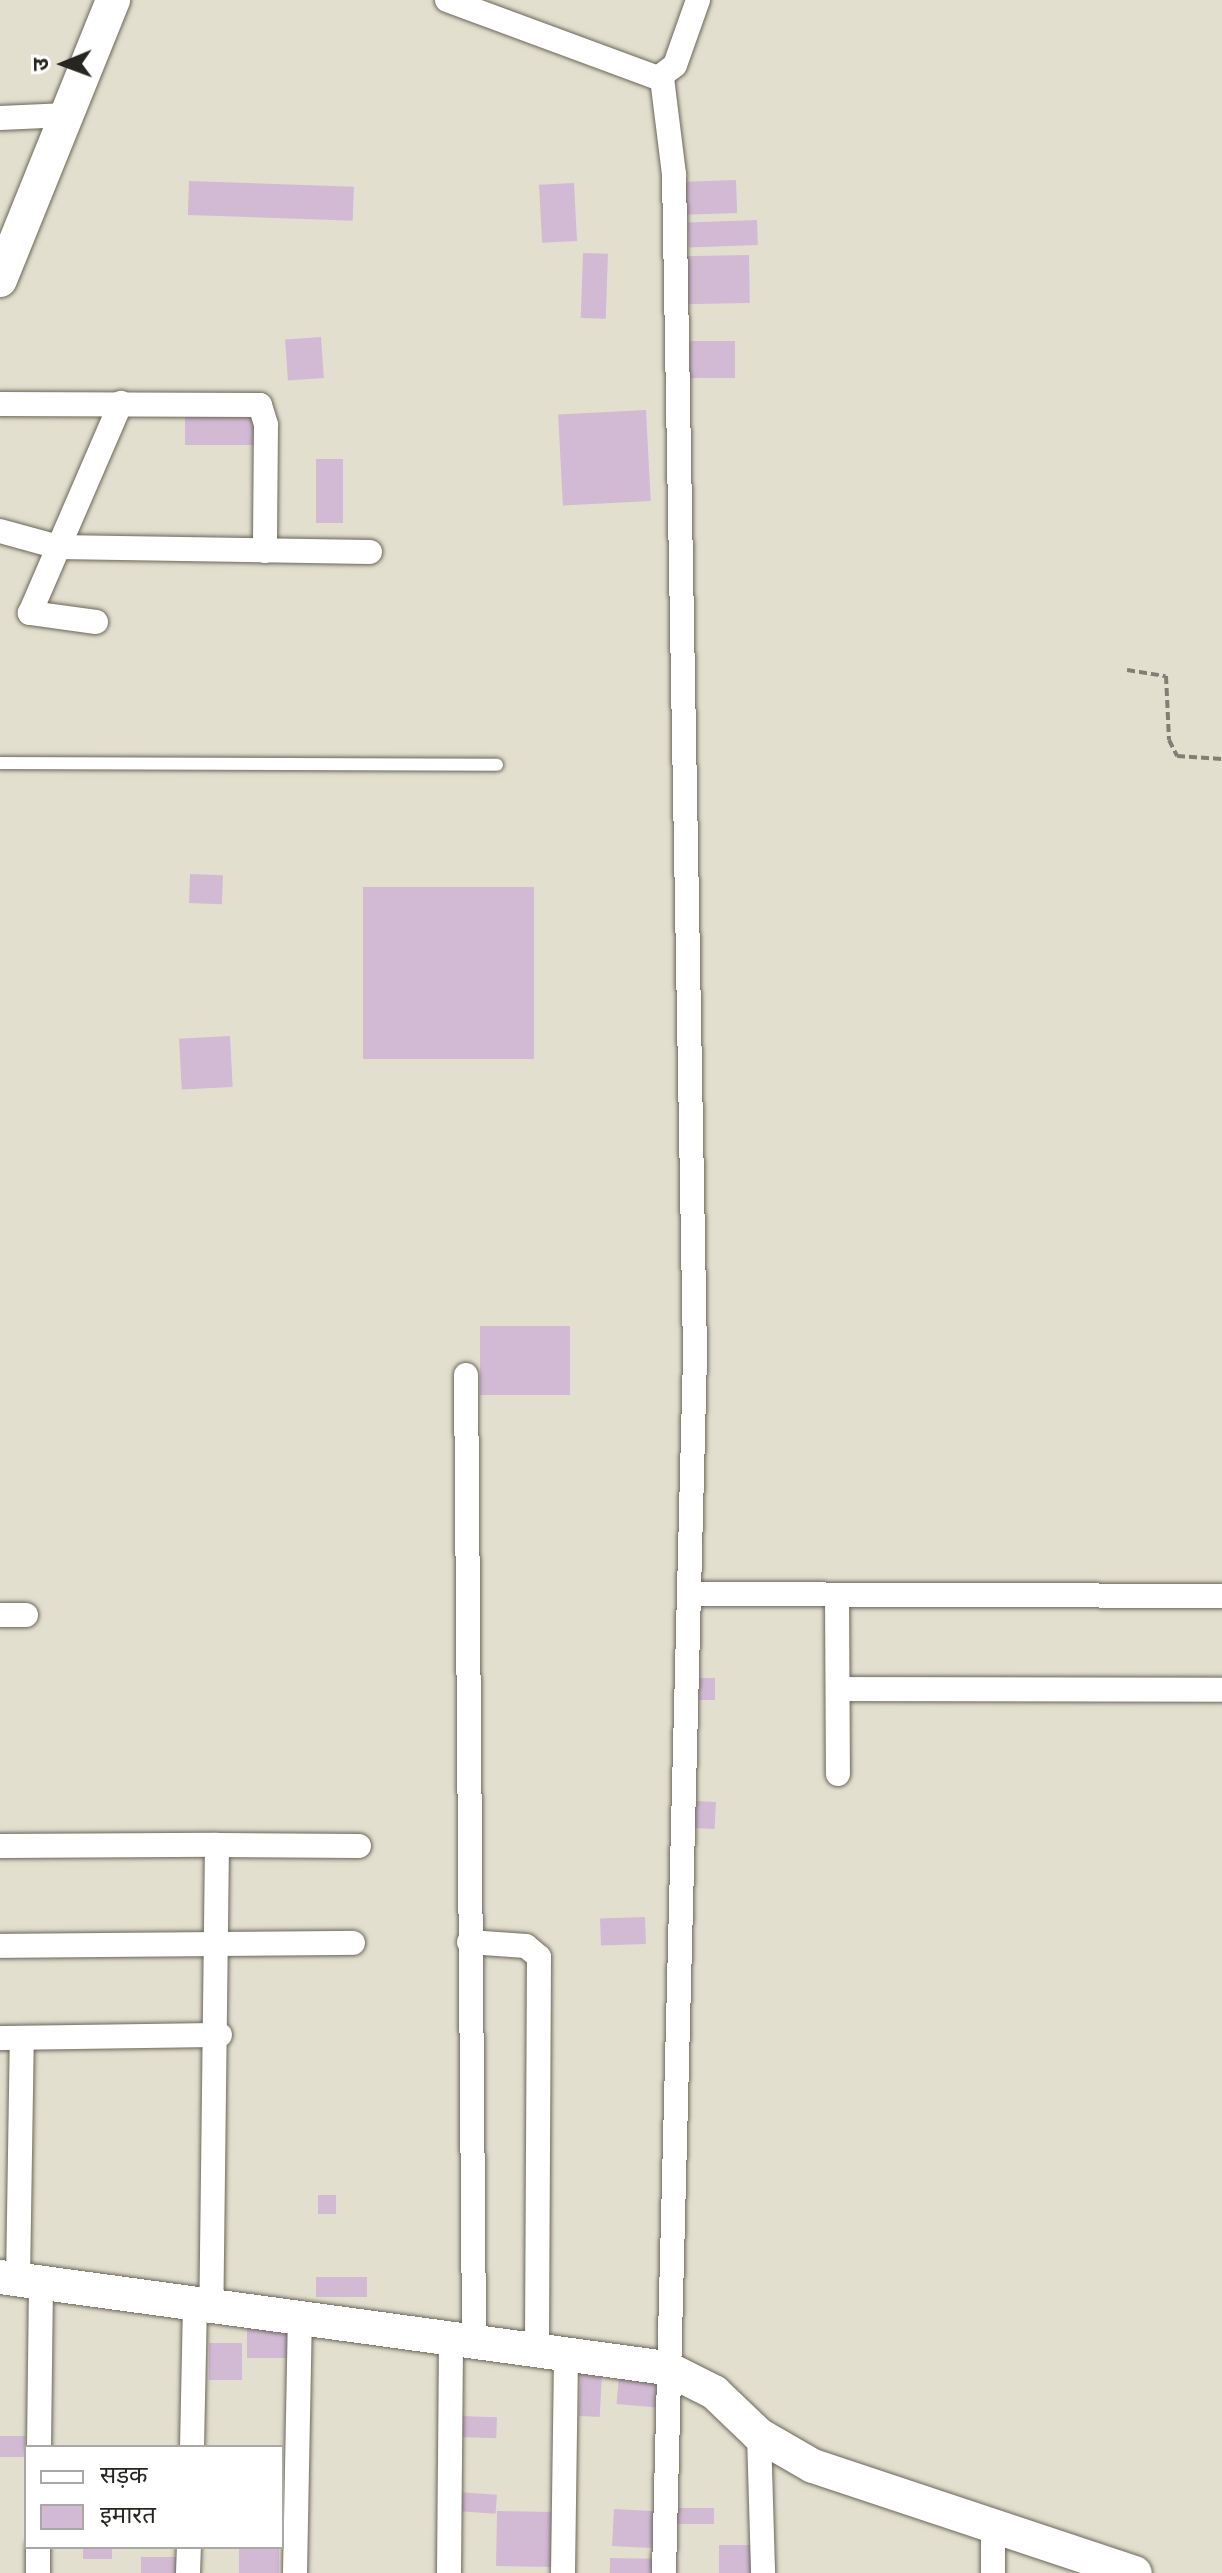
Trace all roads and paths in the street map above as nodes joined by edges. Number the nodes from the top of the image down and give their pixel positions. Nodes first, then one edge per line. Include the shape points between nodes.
1 (113, 0) edge
2 (447, 0) edge
3 (698, 0) edge
4 (662, 78) junction
5 (67, 115) junction
6 (0, 118) edge
7 (0, 280) edge
8 (121, 403) junction
9 (0, 404) edge
10 (0, 531) edge
11 (58, 547) junction
12 (265, 551) junction
13 (370, 552) dead end
14 (96, 622) dead end
15 (1127, 670) dead end
16 (1222, 759) edge
17 (0, 763) edge
18 (497, 765) dead end
19 (466, 1375) dead end
20 (689, 1594) junction
21 (837, 1595) junction
22 (1222, 1596) edge
23 (0, 1615) edge
24 (26, 1615) dead end
25 (838, 1689) junction
26 (1222, 1690) edge
27 (838, 1774) dead end
28 (217, 1845) junction
29 (0, 1846) edge
30 (359, 1846) dead end
31 (469, 1942) junction
32 (220, 1943) junction
33 (353, 1943) dead end
34 (0, 1946) edge
35 (220, 2035) junction
36 (11, 2038) edge
37 (20, 2282) edge
38 (203, 2307) junction
39 (300, 2321) junction
40 (462, 2336) junction
41 (552, 2350) junction
42 (666, 2368) junction
43 (759, 2435) junction
44 (39, 2445) edge
45 (192, 2445) edge
46 (993, 2529) junction
47 (38, 2549) edge
48 (189, 2549) edge
49 (38, 2573) edge
50 (188, 2573) edge
51 (295, 2573) edge
52 (449, 2573) edge
53 (563, 2573) edge
54 (664, 2573) edge
55 (763, 2573) edge
56 (993, 2573) edge
57 (1135, 2573) edge

1 - 5 street
2 - 4 street
3 - 4 street via 675,65
4 - 20 street via 674,174 695,1356
5 - 6 street
5 - 7 street
8 - 9 street
8 - 11 street
8 - 12 street via 260,405 266,425
10 - 11 street
11 - 12 street
11 - 14 street via 30,615
12 - 13 street
15 - 16 path via 1166,676 1169,740 1177,756
17 - 18 lane
19 - 31 street
20 - 21 street
20 - 42 street
21 - 22 street
21 - 25 street
23 - 24 street
25 - 26 street
25 - 27 street
28 - 29 street
28 - 30 street
28 - 32 street
31 - 40 street
31 - 41 street via 526,1946 539,1957
32 - 33 street
32 - 34 street
32 - 35 street
35 - 36 street
35 - 38 street
36 - 37 street
37 - 38 street
37 - 44 street
38 - 39 street
38 - 45 street
39 - 40 street
39 - 51 street
40 - 41 street
40 - 52 street
41 - 42 street
41 - 53 street
42 - 43 street via 714,2392
42 - 54 street
43 - 46 street via 863,2488
43 - 55 street
46 - 56 street
46 - 57 street
47 - 49 street
48 - 50 street

